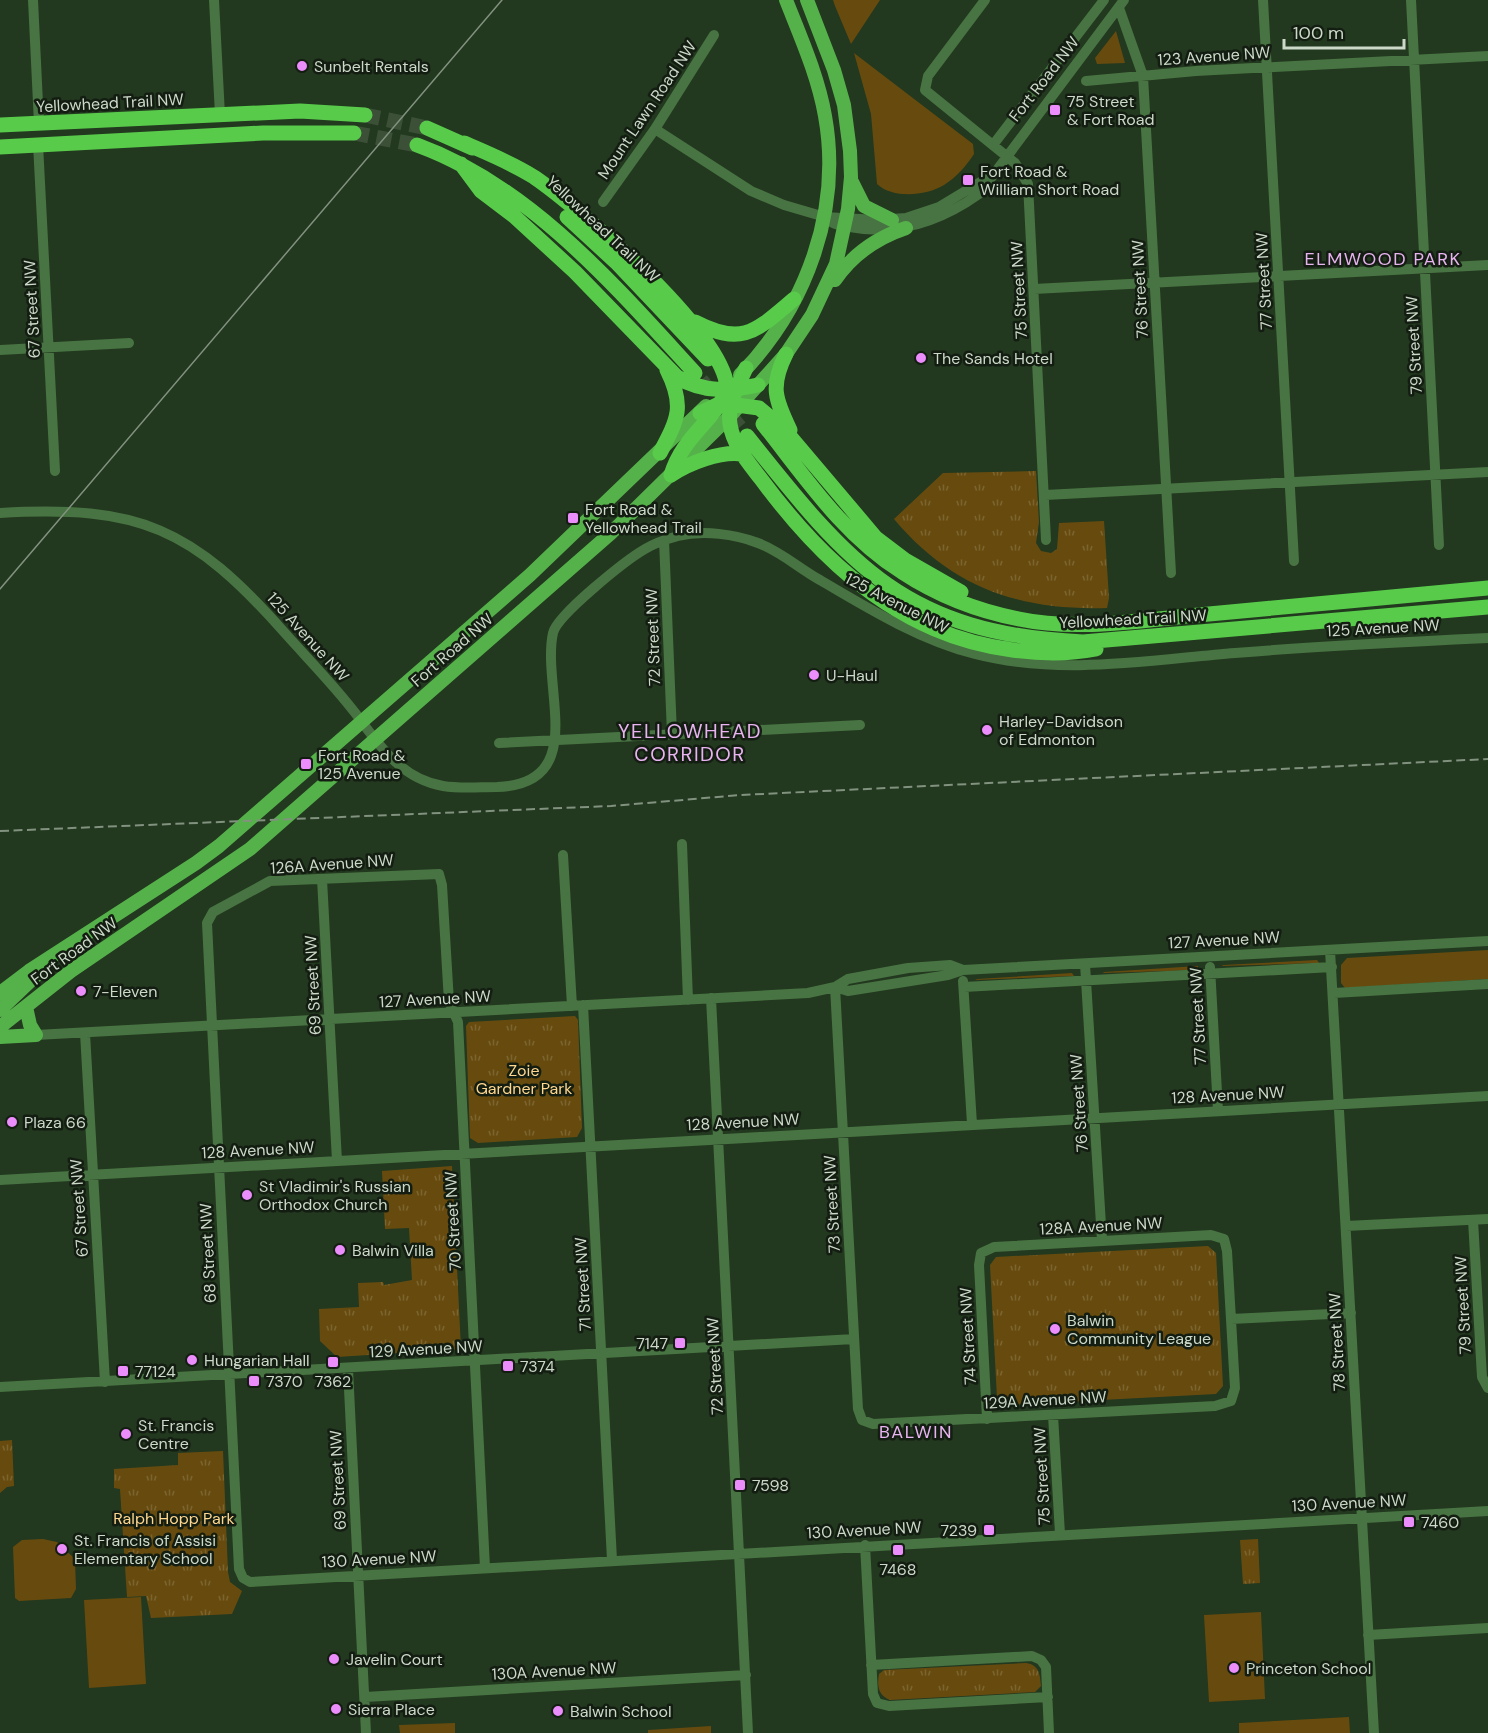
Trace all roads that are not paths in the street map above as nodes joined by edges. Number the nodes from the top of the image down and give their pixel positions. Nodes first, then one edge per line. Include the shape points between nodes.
1 (33, 0) edge
2 (214, 0) edge
3 (786, 0) edge
4 (807, 0) edge
5 (986, 0) edge
6 (1104, 0) edge
7 (1263, 0) edge
8 (1411, 0) edge
9 (1121, 4) edge
10 (714, 35) dead end
11 (1488, 56) edge
12 (1415, 60) junction
13 (1268, 67) junction
14 (1143, 75) junction
15 (1086, 81) dead end
16 (365, 115) tunnel mouth
17 (220, 116) junction
18 (39, 124) junction
19 (0, 126) edge
20 (427, 128) tunnel mouth
21 (655, 129) junction
22 (354, 133) tunnel mouth
23 (464, 143) junction
24 (38, 144) junction
25 (417, 145) tunnel mouth
26 (993, 145) junction
27 (0, 147) edge
28 (1006, 155) junction
29 (461, 164) junction
30 (851, 177) junction
31 (989, 177) junction
32 (603, 202) dead end
33 (825, 217) junction
34 (892, 220) junction
35 (845, 221) junction
36 (906, 228) junction
37 (1488, 265) edge
38 (1425, 268) junction
39 (1279, 276) junction
40 (1155, 282) junction
41 (1034, 289) junction
42 (823, 293) junction
43 (794, 299) junction
44 (688, 318) junction
45 (129, 343) dead end
46 (49, 347) junction
47 (0, 350) edge
48 (710, 354) junction
49 (786, 354) junction
50 (663, 362) junction
51 (746, 368) joint
52 (689, 377) junction
53 (758, 385) joint
54 (729, 398) junction
55 (700, 412) joint
56 (763, 424) dead end
57 (783, 428) junction
58 (747, 436) tunnel mouth
59 (798, 446) junction
60 (660, 453) junction
61 (742, 453) junction
62 (55, 471) dead end
63 (1488, 472) edge
64 (671, 474) junction
65 (1436, 475) junction
66 (1290, 483) junction
67 (1166, 489) junction
68 (1044, 495) junction
69 (0, 513) edge
70 (664, 540) junction
71 (1046, 540) dead end
72 (1439, 545) dead end
73 (1294, 561) dead end
74 (1171, 573) dead end
75 (1488, 578) edge
76 (1488, 588) edge
77 (1344, 601) junction
78 (1488, 607) edge
79 (1464, 609) junction
80 (1141, 620) junction
81 (1488, 620) edge
82 (1488, 638) edge
83 (1143, 639) junction
84 (361, 721) junction
85 (860, 725) dead end
86 (672, 734) junction
87 (375, 740) junction
88 (556, 740) junction
89 (499, 743) dead end
90 (682, 844) dead end
91 (563, 855) dead end
92 (440, 874) joint
93 (322, 879) junction
94 (207, 926) joint
95 (1488, 941) edge
96 (1330, 950) junction
97 (62, 951) junction
98 (1209, 957) junction
99 (1085, 964) junction
100 (1332, 967) junction
101 (963, 970) junction
102 (1210, 973) junction
103 (1086, 980) junction
104 (1488, 984) edge
105 (835, 987) junction
106 (964, 987) junction
107 (2, 989) edge
108 (1334, 993) junction
109 (711, 999) junction
110 (688, 1000) junction
111 (578, 1006) junction
112 (26, 1007) junction
113 (0, 1010) edge
114 (453, 1013) junction
115 (330, 1020) junction
116 (212, 1026) junction
117 (0, 1027) edge
118 (85, 1033) junction
119 (36, 1035) junction
120 (0, 1037) edge
121 (1488, 1096) edge
122 (1340, 1104) junction
123 (1218, 1110) junction
124 (1095, 1117) junction
125 (972, 1124) junction
126 (844, 1131) junction
127 (718, 1139) junction
128 (591, 1146) junction
129 (464, 1154) junction
130 (337, 1161) junction
131 (218, 1167) junction
132 (92, 1175) junction
133 (0, 1180) edge
134 (1488, 1219) edge
135 (1473, 1220) junction
136 (1346, 1226) junction
137 (1102, 1241) junction
138 (981, 1253) joint
139 (1351, 1313) junction
140 (1231, 1319) junction
141 (1484, 1338) edge
142 (854, 1339) junction
143 (729, 1346) junction
144 (603, 1354) junction
145 (475, 1362) junction
146 (348, 1369) junction
147 (231, 1375) junction
148 (105, 1382) junction
149 (0, 1387) edge
150 (1488, 1388) edge
151 (1053, 1415) junction
152 (987, 1419) junction
153 (862, 1420) joint
154 (1488, 1511) edge
155 (1362, 1518) junction
156 (1060, 1534) junction
157 (865, 1545) junction
158 (738, 1553) junction
159 (612, 1560) junction
160 (485, 1568) junction
161 (358, 1576) junction
162 (243, 1578) joint
163 (1488, 1628) edge
164 (1368, 1635) junction
165 (871, 1665) junction
166 (746, 1675) junction
167 (365, 1697) junction
168 (1047, 1697) junction
169 (366, 1733) edge
170 (748, 1733) edge
171 (1049, 1733) edge
172 (1374, 1733) edge

1 - 18 street
2 - 17 street
3 - 33 main road via 815,74 825,116 830,169
4 - 30 main road via 844,105
5 - 26 street, 75 Street NW via 925,85 929,95
6 - 26 street
7 - 13 street, 77 Street NW
8 - 12 street, 79 Street NW
9 - 14 street, 76 Street NW
9 - 28 street, Fort Road NW
10 - 21 street, Mount Lawn Road NW
11 - 12 street, 123 Avenue NW
12 - 13 street, 123 Avenue NW
12 - 38 street, 79 Street NW
13 - 14 street, 123 Avenue NW
13 - 39 street, 77 Street NW
14 - 15 street, 123 Avenue NW
14 - 40 street, 76 Street NW
16 - 17 highway, Yellowhead Trail NW via 300,111
17 - 18 highway, Yellowhead Trail NW
18 - 19 highway, Yellowhead Trail NW
20 - 23 highway, Yellowhead Trail NW
21 - 32 street, Mount Lawn Road NW
21 - 33 street, Fort Road NW via 751,191
22 - 24 highway via 299,131
23 - 44 highway via 534,177 609,237
23 - 48 highway, Yellowhead Trail NW via 534,190 579,227
24 - 27 highway
24 - 46 street, 67 Street NW
25 - 29 highway, Yellowhead Trail NW
26 - 28 street, 75 Street NW
28 - 31 street, Fort Road NW
28 - 41 street, 75 Street NW via 1022,171 1028,184
29 - 50 highway via 481,191 575,272
29 - 52 highway, Yellowhead Trail NW via 500,188 567,242 646,320
30 - 34 main road via 864,206
30 - 35 main road
31 - 34 street, Fort Road NW via 924,213
31 - 36 street, Fort Road NW via 979,194 966,203
33 - 35 street, Fort Road NW via 830,223
33 - 43 main road
34 - 35 street, Fort Road NW
35 - 36 street, Fort Road NW via 869,229
35 - 42 main road via 836,264
36 - 42 main road via 861,251
37 - 38 street
38 - 39 street
38 - 65 street, 79 Street NW
39 - 40 street
39 - 66 street, 77 Street NW
40 - 41 street
40 - 67 street, 76 Street NW
41 - 68 street, 75 Street NW
42 - 49 main road
43 - 44 highway via 765,323 739,334 714,332
43 - 51 main road via 780,326
44 - 48 highway
45 - 46 street
46 - 47 street
46 - 62 street, 67 Street NW
48 - 52 highway via 713,358 708,370
48 - 54 highway
49 - 53 main road
49 - 59 highway via 776,373 775,391
50 - 52 highway
50 - 60 highway via 679,404 675,425
51 - 54 highway
52 - 54 highway
53 - 54 highway
54 - 55 highway
54 - 57 highway via 759,408
54 - 61 highway via 733,435
54 - 64 highway via 677,454
55 - 60 main road, Fort Road NW
56 - 80 highway, Yellowhead Trail NW via 855,535 901,572 937,592 1020,620 1068,624
57 - 59 highway
57 - 61 highway via 765,420 750,425 743,434
58 - 83 highway, Yellowhead Trail NW via 828,535 866,570 911,600 962,624 1010,636 1083,642
59 - 80 highway via 876,538 952,588 1022,610
60 - 84 main road, Fort Road NW via 522,582
61 - 64 highway via 724,454
61 - 83 highway via 806,536 835,564 896,610 936,630 1016,651 1045,654 1079,652
63 - 65 street
64 - 87 main road, Fort Road NW via 611,533
65 - 66 street
65 - 72 street, 79 Street NW
66 - 67 street
66 - 73 street, 77 Street NW
67 - 68 street
67 - 74 street, 76 Street NW
68 - 71 street, 75 Street NW
69 - 84 street, 125 Avenue NW via 104,513 146,525 186,543 218,564 249,592
70 - 82 street, 125 Avenue NW via 699,532 760,544 906,628 958,649 1007,660 1051,665 1100,664 1327,645
70 - 86 street, 72 Street NW
70 - 88 street, 125 Avenue NW via 639,553 562,616 552,646
75 - 77 highway
76 - 77 highway, Yellowhead Trail NW
77 - 80 highway, Yellowhead Trail NW
78 - 79 highway, Yellowhead Trail NW
79 - 81 highway
79 - 83 highway, Yellowhead Trail NW
84 - 87 street, 125 Avenue NW
84 - 97 main road, Fort Road NW via 203,858
85 - 86 street
86 - 88 street
87 - 88 street, 125 Avenue NW via 414,777 462,788 507,786 532,778 550,760
87 - 112 main road, Fort Road NW via 243,855 71,971
88 - 89 street
90 - 110 street
91 - 111 street, 71 Street NW
92 - 93 street, 126A Avenue NW
92 - 114 street, 70 Street NW
93 - 94 street, 126A Avenue NW via 270,881 213,912
93 - 115 street, 69 Street NW
94 - 116 street, 68 Street NW
95 - 96 street, 127 Avenue NW
96 - 98 street, 127 Avenue NW
96 - 100 street, 78 Street NW
97 - 107 main road, Fort Road NW
97 - 113 main road
98 - 99 street, 127 Avenue NW
98 - 102 street, 77 Street NW
99 - 101 street, 127 Avenue NW
99 - 103 street, 76 Street NW
100 - 102 street, 127 Avenue NW
100 - 108 street, 78 Street NW
101 - 105 street, 127 Avenue NW via 950,965 908,968 848,979
101 - 106 street
102 - 103 street, 127 Avenue NW
102 - 123 street, 77 Street NW
103 - 106 street, 127 Avenue NW
103 - 124 street, 76 Street NW
104 - 108 street
105 - 109 street, 127 Avenue NW via 808,993
105 - 126 street, 73 Street NW
106 - 125 street
108 - 122 street, 78 Street NW
109 - 110 street, 127 Avenue NW
109 - 127 street, 72 Street NW
110 - 111 street, 127 Avenue NW
111 - 114 street, 127 Avenue NW
111 - 128 street, 71 Street NW
112 - 117 main road, Fort Road NW
112 - 119 main road
114 - 115 street, 127 Avenue NW
114 - 129 street, 70 Street NW via 458,1022
115 - 116 street, 127 Avenue NW
115 - 130 street, 69 Street NW
116 - 118 street, 127 Avenue NW
116 - 131 street, 68 Street NW
118 - 119 street, 127 Avenue NW
118 - 132 street, 67 Street NW
119 - 120 main road
121 - 122 street, 128 Avenue NW
122 - 123 street, 128 Avenue NW
122 - 136 street, 78 Street NW
123 - 124 street, 128 Avenue NW
124 - 125 street, 128 Avenue NW
124 - 137 street, 76 Street NW
125 - 126 street, 128 Avenue NW
126 - 127 street, 128 Avenue NW
126 - 142 street, 73 Street NW
127 - 128 street, 128 Avenue NW
127 - 143 street, 72 Street NW
128 - 129 street, 128 Avenue NW
128 - 144 street, 71 Street NW
129 - 130 street, 128 Avenue NW
129 - 145 street, 70 Street NW
130 - 131 street, 128 Avenue NW
131 - 132 street, 128 Avenue NW
131 - 147 street, 68 Street NW
132 - 133 street, 128 Avenue NW
132 - 148 street, 67 Street NW
134 - 135 street
135 - 136 street
135 - 141 street, 79 Street NW
136 - 139 street, 78 Street NW
137 - 138 street, 128A Avenue NW via 994,1247
137 - 140 street, 128A Avenue NW via 1211,1235 1224,1239
138 - 152 street, 74 Street NW
139 - 140 street
139 - 155 street, 78 Street NW
140 - 151 street, 129A Avenue NW via 1235,1388 1231,1401 1215,1406
141 - 150 street, 79 Street NW via 1482,1377
142 - 143 street, 129 Avenue NW
142 - 153 street, 73 Street NW
143 - 144 street, 129 Avenue NW
143 - 158 street, 72 Street NW
144 - 145 street, 129 Avenue NW
144 - 159 street, 71 Street NW
145 - 146 street, 129 Avenue NW
145 - 160 street, 70 Street NW
146 - 147 street, 129 Avenue NW
146 - 161 street, 69 Street NW
147 - 148 street, 129 Avenue NW
147 - 162 street, 68 Street NW
148 - 149 street, 129 Avenue NW
151 - 152 street, 129A Avenue NW
151 - 156 street, 75 Street NW
152 - 153 street, 129A Avenue NW via 873,1424
154 - 155 street, 130 Avenue NW
155 - 156 street, 130 Avenue NW
155 - 164 street, 78 Street NW
156 - 157 street, 130 Avenue NW
157 - 158 street, 130 Avenue NW
157 - 165 street
158 - 159 street, 130 Avenue NW
158 - 166 street, 72 Street NW
159 - 160 street, 130 Avenue NW
160 - 161 street, 130 Avenue NW
161 - 162 street, 130 Avenue NW via 250,1582
161 - 167 street, 69 Street NW
163 - 164 street
164 - 172 street, 78 Street NW
165 - 168 street via 873,1694 877,1703 889,1706
165 - 168 street via 1032,1656 1046,1667
166 - 167 street, 130A Avenue NW
166 - 170 street, 72 Street NW
167 - 169 street, 69 Street NW
168 - 171 street

